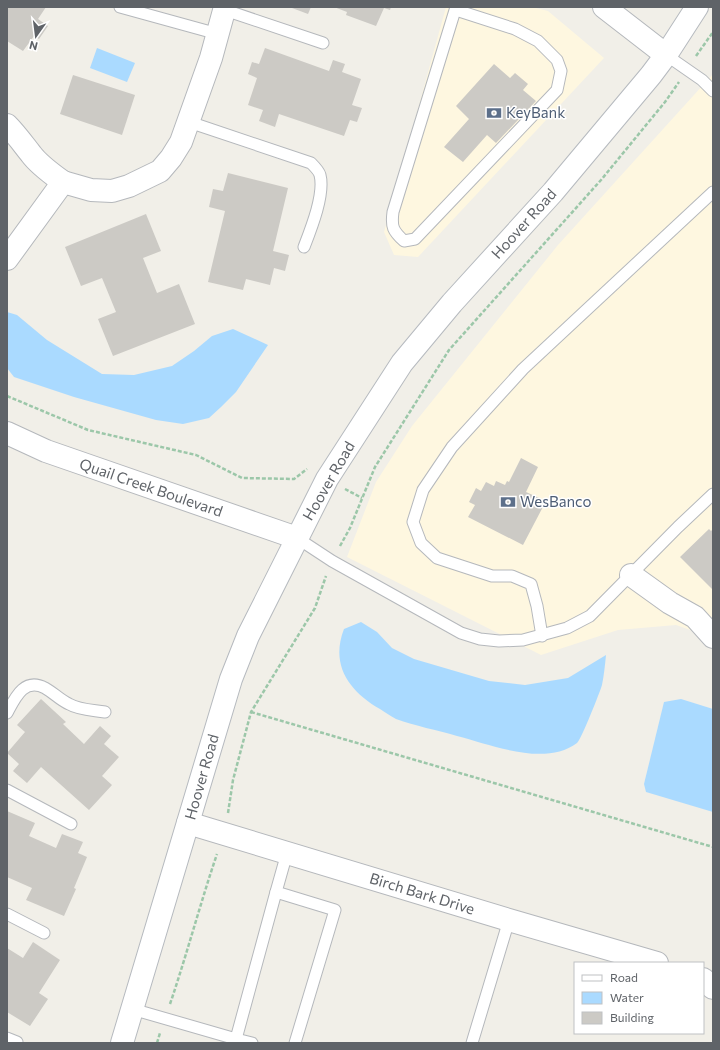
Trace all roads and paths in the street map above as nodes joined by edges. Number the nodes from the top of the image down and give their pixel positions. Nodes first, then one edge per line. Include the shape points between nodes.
1 (120, 7) edge
2 (604, 7) edge
3 (697, 7) edge
4 (225, 8) edge
5 (456, 8) edge
6 (713, 32) edge
7 (218, 34) junction
8 (323, 43) dead end
9 (666, 55) junction
10 (687, 70) junction
11 (713, 91) edge
12 (189, 122) junction
13 (7, 125) edge
14 (63, 182) junction
15 (713, 192) edge
16 (304, 247) dead end
17 (7, 258) edge
18 (7, 396) edge
19 (7, 433) edge
20 (327, 479) junction
21 (713, 494) edge
22 (362, 498) junction
23 (296, 538) junction
24 (332, 561) junction
25 (631, 575) junction
26 (704, 620) edge
27 (542, 636) junction
28 (713, 637) edge
29 (105, 712) dead end
30 (251, 712) junction
31 (7, 713) edge
32 (7, 790) edge
33 (188, 823) junction
34 (71, 824) dead end
35 (223, 833) junction
36 (713, 847) edge
37 (287, 852) junction
38 (276, 892) junction
39 (7, 914) edge
40 (509, 920) junction
41 (44, 932) dead end
42 (654, 962) edge
43 (704, 980) edge
44 (713, 988) edge
45 (132, 1009) junction
46 (165, 1018) junction
47 (236, 1041) edge
48 (122, 1043) edge
49 (158, 1043) edge
50 (252, 1043) edge
51 (295, 1043) edge
52 (472, 1043) edge

1 - 7 lane
2 - 9 street
3 - 9 street, Hoover Road
4 - 7 street
4 - 8 lane
5 - 5 lane via 392,212 395,233 404,241 415,239 557,90 561,72 557,60 538,41 515,29
6 - 10 path
7 - 12 street
9 - 10 lane
9 - 20 street, Hoover Road via 553,192 402,363
10 - 11 lane
10 - 22 path via 665,102 601,180 449,350 375,468
12 - 14 street via 171,158 160,171 145,179 112,191 90,190
12 - 16 lane via 311,163 320,174 321,188 318,207
13 - 14 street via 32,155
14 - 17 street
15 - 27 lane via 523,369 452,447 423,490 413,522 421,543 437,558 492,576 512,576 531,584
18 - 20 path via 88,430 196,455 242,478 294,480 307,469
19 - 23 street, Quail Creek Boulevard via 46,451
20 - 22 path
20 - 23 street, Hoover Road
21 - 25 lane
22 - 24 path via 350,528
23 - 24 lane
23 - 33 street, Hoover Road via 248,636 231,679
24 - 27 lane via 462,633 480,639 499,641
24 - 30 path via 315,608
25 - 26 street via 670,603
25 - 27 lane via 590,616 567,628
26 - 28 street
29 - 31 lane via 79,708 36,685 18,692
30 - 35 path via 233,780 227,823
30 - 36 path
32 - 34 lane
33 - 35 street, Birch Bark Drive
33 - 45 street, Hoover Road
35 - 37 street, Birch Bark Drive
35 - 46 path
37 - 38 lane
37 - 40 street, Birch Bark Drive
38 - 47 lane
38 - 51 lane via 335,910
39 - 41 lane
40 - 42 street, Birch Bark Drive
40 - 52 lane
43 - 44 street
45 - 46 lane
45 - 48 street, Hoover Road
46 - 47 lane
46 - 49 path
47 - 50 lane

